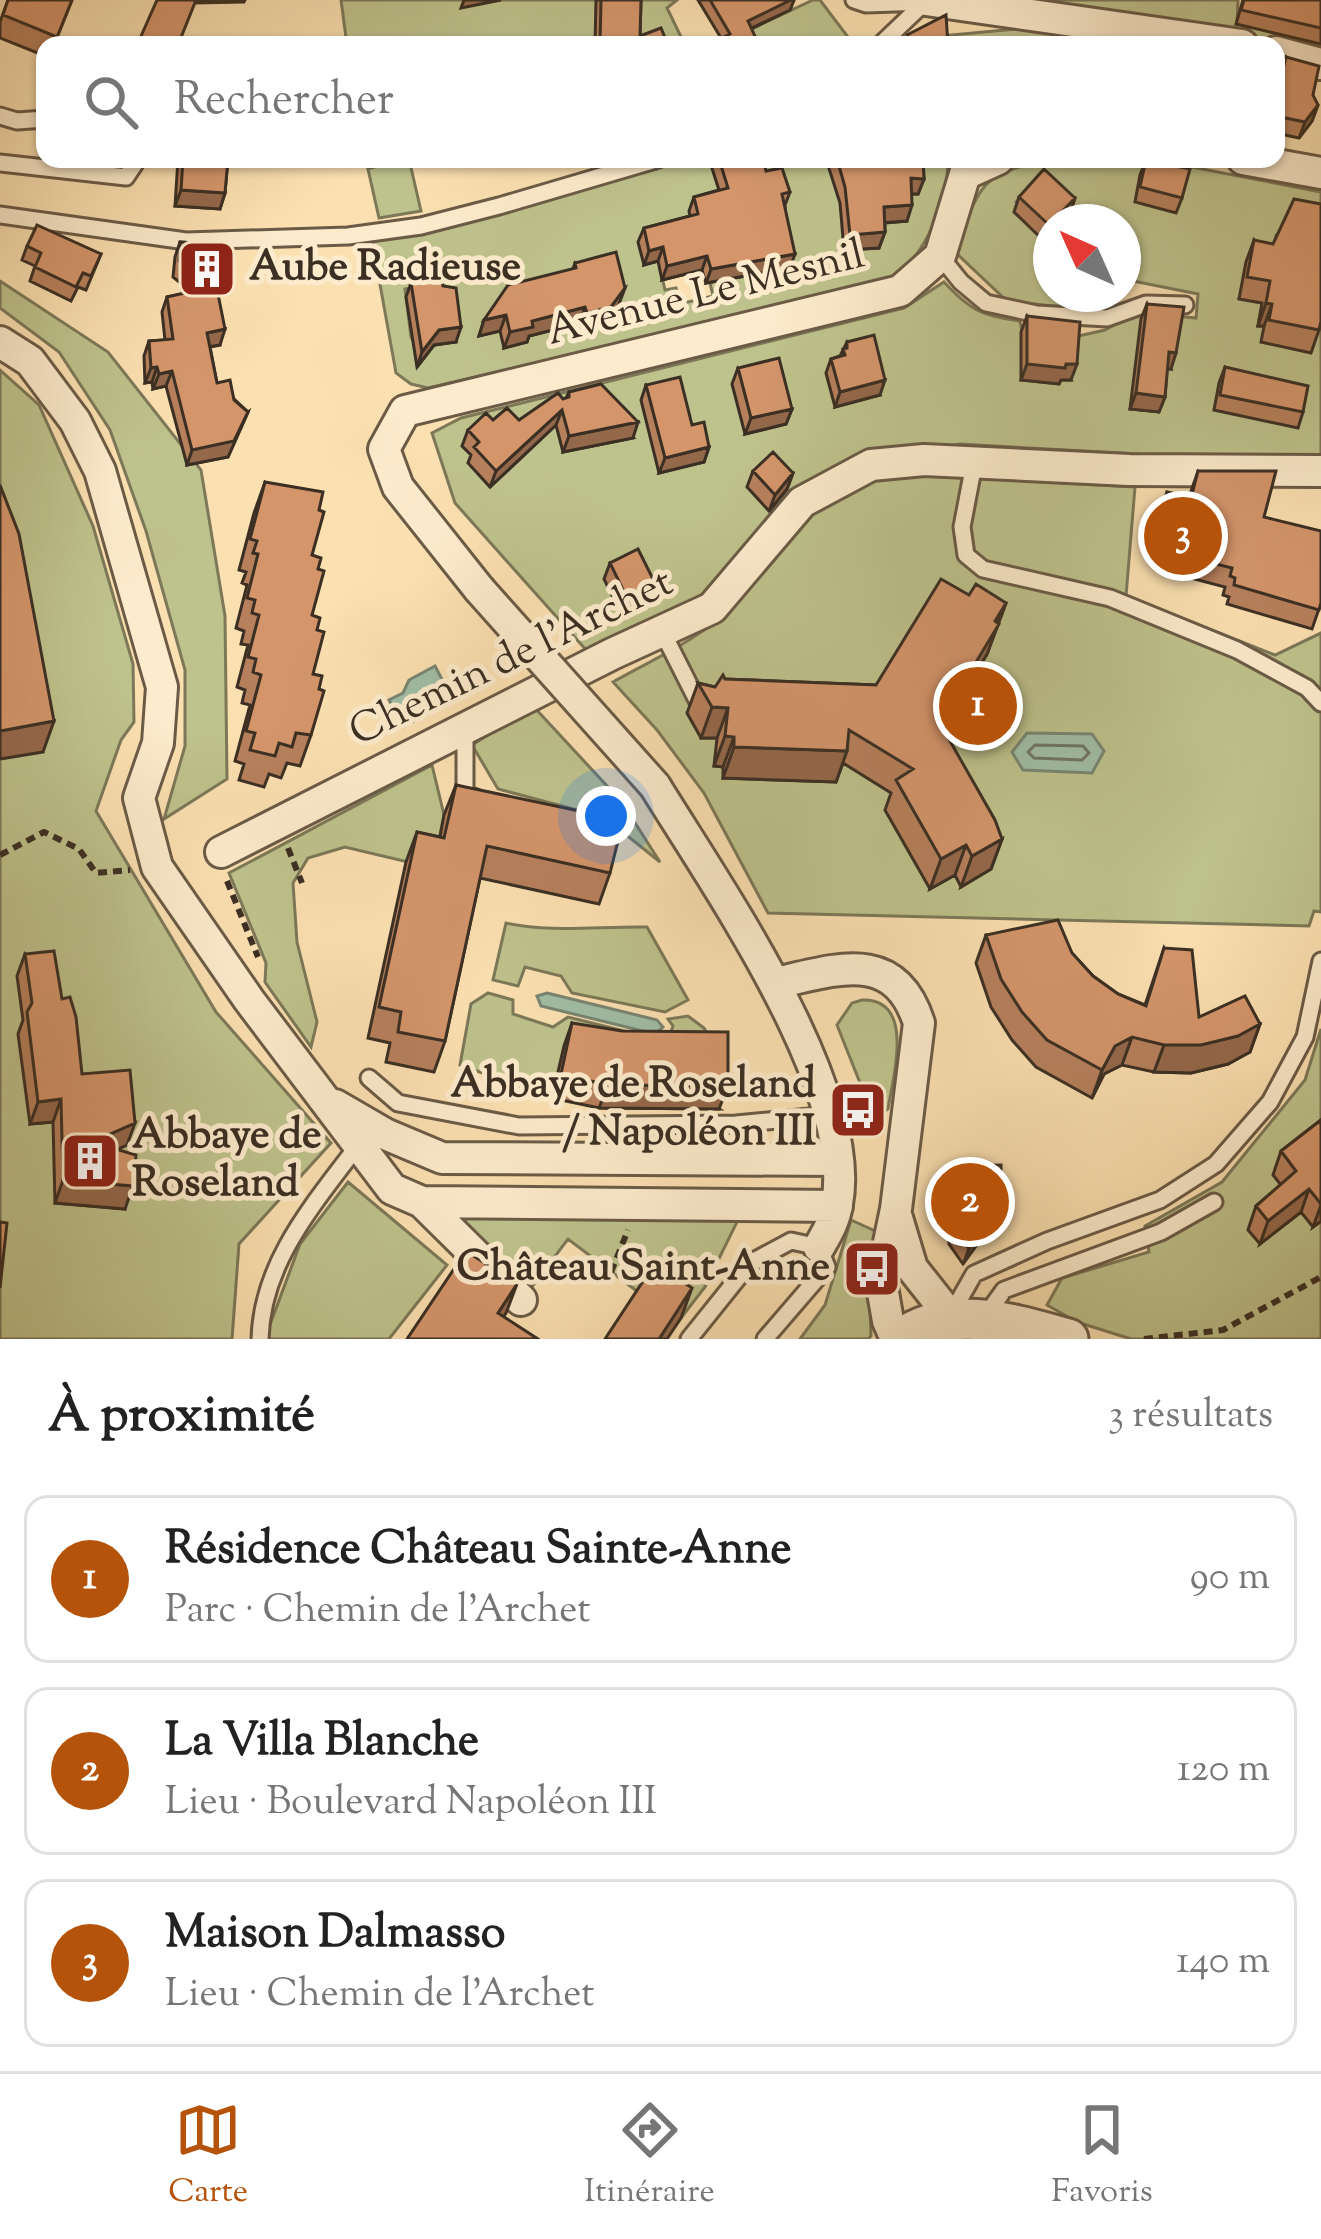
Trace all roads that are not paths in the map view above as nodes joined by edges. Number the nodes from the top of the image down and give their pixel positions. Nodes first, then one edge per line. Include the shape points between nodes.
1 (854, 0) edge
2 (926, 1) edge
3 (889, 36) edge
4 (1177, 36) edge
5 (1285, 54) edge
6 (1321, 64) edge
7 (0, 116) edge
8 (36, 120) edge
9 (0, 163) edge
10 (36, 167) edge
11 (1285, 167) edge
12 (45, 168) edge
13 (132, 168) edge
14 (627, 168) edge
15 (978, 168) edge
16 (1321, 173) edge
17 (0, 214) edge
18 (940, 256) junction
19 (1185, 305) edge
20 (0, 342) edge
21 (974, 464) junction
22 (1321, 471) edge
23 (662, 631) junction
24 (1321, 704) edge
25 (700, 706) edge
26 (465, 728) junction
27 (487, 801) edge
28 (221, 852) road end
29 (1321, 961) edge
30 (776, 982) junction
31 (369, 1078) dead end
32 (323, 1098) junction
33 (830, 1115) junction
34 (358, 1144) junction
35 (838, 1160) junction
36 (422, 1202) junction
37 (1214, 1202) dead end
38 (837, 1206) junction
39 (896, 1209) junction
40 (820, 1247) junction
41 (521, 1300) edge
42 (976, 1326) edge
43 (260, 1339) edge
44 (689, 1339) edge
45 (765, 1339) edge
46 (898, 1339) edge
47 (1068, 1339) edge

1 - 2 lane
2 - 3 lane
2 - 4 street
5 - 6 street
7 - 8 lane
9 - 10 lane
11 - 16 street
12 - 13 lane via 126,177
14 - 17 lane via 421,226 348,236 186,242
15 - 18 street via 965,174
18 - 19 lane via 986,303 1037,314 1107,318 1146,304
18 - 30 street, Avenue Le Mesnil, bridge via 900,291 405,411 384,449 398,487 479,589 655,785
20 - 32 street via 30,361 100,471 161,687 158,743 139,798 158,867
21 - 22 street, Chemin de l'Archet
21 - 23 street, Chemin de l'Archet via 872,465 802,502 712,608
21 - 24 lane via 962,527 966,555 982,569 1110,598 1237,650
23 - 25 lane
23 - 26 street, Chemin de l'Archet
26 - 27 lane via 465,795
26 - 28 street, Chemin de l'Archet
29 - 42 lane via 1305,1037 1270,1102 1216,1164 1160,1200 974,1274
30 - 33 street
30 - 39 street via 860,969 886,972 910,996 919,1023
31 - 33 lane via 398,1103 519,1126
32 - 34 street
32 - 35 street via 442,1158
33 - 35 street
34 - 36 street via 392,1189
34 - 43 lane via 287,1241 261,1309
35 - 38 street
36 - 38 street
36 - 41 street
37 - 42 lane via 1161,1232 1004,1290
38 - 40 street
39 - 42 street via 911,1268
39 - 46 street via 881,1281
40 - 44 lane via 791,1241 750,1263
40 - 45 lane via 827,1267
42 - 46 street via 916,1327
42 - 47 street via 1017,1325

